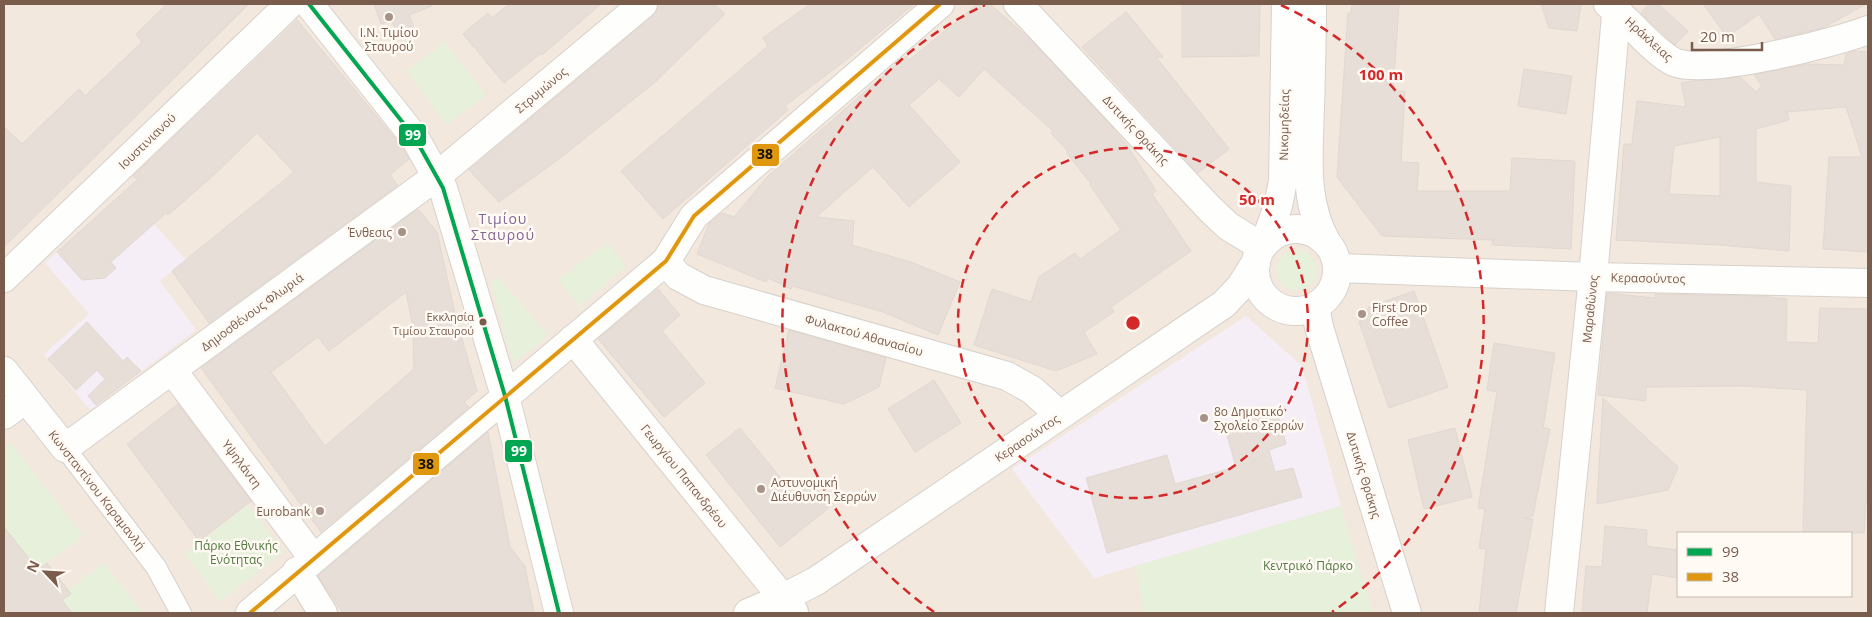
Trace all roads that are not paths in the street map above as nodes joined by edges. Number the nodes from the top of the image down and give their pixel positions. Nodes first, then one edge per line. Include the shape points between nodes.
1 (290, 4) edge
2 (310, 4) edge
3 (643, 4) edge
4 (940, 4) edge
5 (1018, 4) edge
6 (1286, 4) edge
7 (1312, 4) edge
8 (1614, 6) edge
9 (1868, 30) edge
10 (438, 176) junction
11 (1326, 241) junction
12 (1261, 251) junction
13 (666, 261) junction
14 (1338, 268) junction
15 (1593, 277) junction
16 (4, 278) edge
17 (1868, 283) edge
18 (1315, 307) junction
19 (573, 339) junction
20 (172, 370) junction
21 (4, 372) edge
22 (506, 396) junction
23 (25, 399) junction
24 (1060, 415) junction
25 (4, 416) edge
26 (65, 448) junction
27 (305, 565) junction
28 (789, 606) edge
29 (181, 613) edge
30 (250, 613) edge
31 (323, 613) edge
32 (559, 613) edge
33 (748, 613) edge
34 (1407, 613) edge
35 (1559, 613) edge

1 - 16 street, Ιουστινιανού
2 - 10 street via 415,138
3 - 10 street, Στρυμώνος
4 - 13 street via 694,216
5 - 12 street, Δυτικής Θράκης via 1210,209
6 - 12 street, Νικομηδείας via 1283,181 1278,206
7 - 11 street, Νικομηδείας via 1310,179 1315,217
8 - 9 street, Ηράκλειας via 1667,58 1685,66 1741,61 1818,45
8 - 15 street, Μαραθώνος
10 - 20 street, Δημοσθένους Φλωριά
10 - 22 street
11 - 12 street via 1308,230 1297,229 1276,234
11 - 14 street
12 - 18 street via 1256,279 1272,304 1292,311
12 - 24 street, Κερασούντος via 1237,291 1224,304
13 - 19 street
13 - 24 street, Φυλακτού Αθανασίου via 678,276 704,290 1007,376 1032,390
14 - 15 street, Κερασούντος
14 - 18 street via 1334,287
15 - 17 street, Κερασούντος
15 - 35 street, Μαραθώνος
18 - 34 street, Δυτικής Θράκης
19 - 22 street
19 - 28 street, Γεωργίου Παπανδρέου
20 - 26 street, Δημοσθένους Φλωριά
20 - 27 street, Υψηλάντη
21 - 23 street, Κωνσταντίνου Καραμανλή
22 - 27 street
22 - 32 street
23 - 25 street
23 - 26 street, Κωνσταντίνου Καραμανλή
24 - 28 street, Κερασούντος via 816,581
26 - 29 street, Κωνσταντίνου Καραμανλή via 156,567
27 - 30 street
27 - 31 street, Υψηλάντη
28 - 33 street, Κερασούντος

